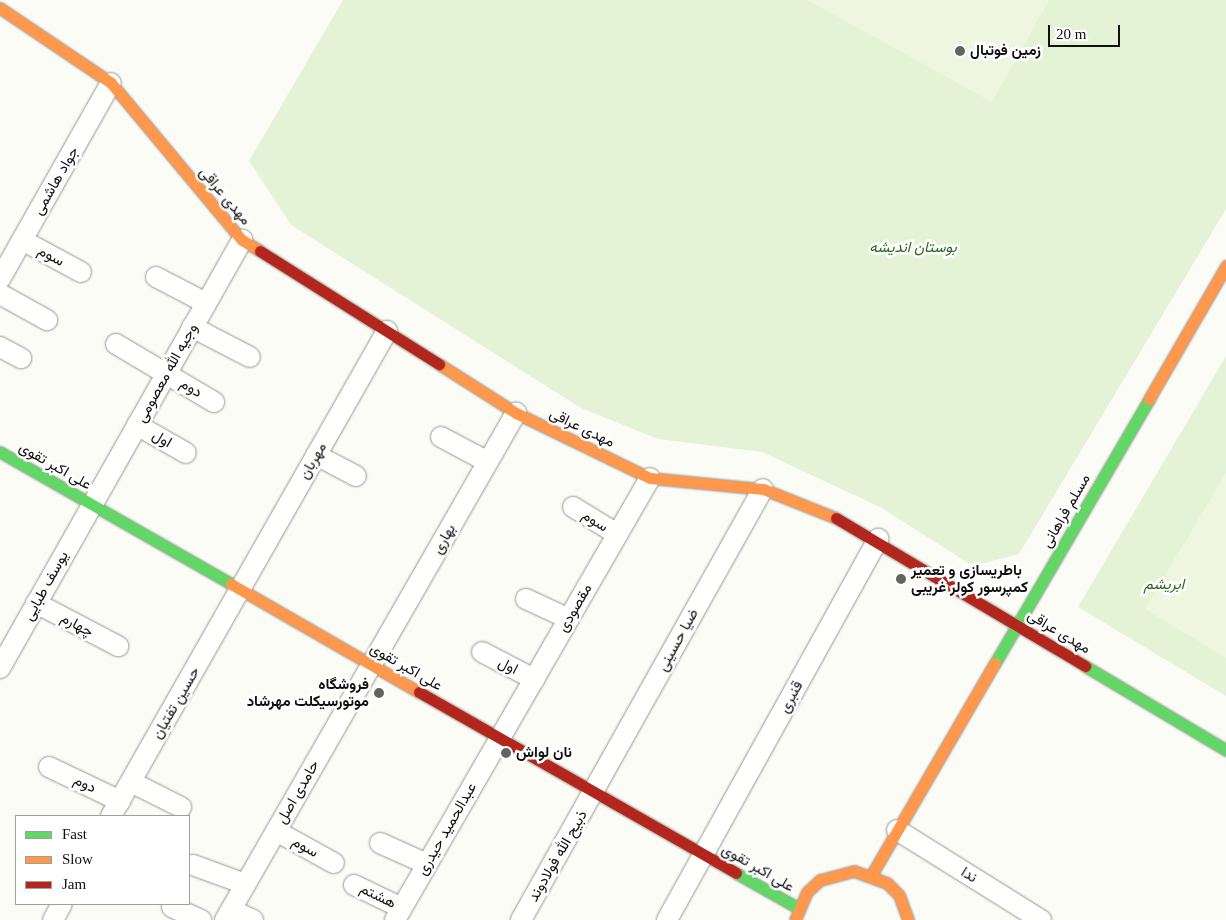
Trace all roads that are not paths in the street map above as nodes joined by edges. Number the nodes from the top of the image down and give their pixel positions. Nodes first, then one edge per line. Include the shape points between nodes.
1 (0, 8) edge
2 (111, 83) junction
3 (22, 240) junction
4 (242, 240) junction
5 (1226, 266) edge
6 (81, 272) dead end
7 (156, 277) dead end
8 (0, 279) edge
9 (0, 294) edge
10 (206, 303) junction
11 (47, 320) dead end
12 (192, 327) junction
13 (387, 331) junction
14 (116, 344) dead end
15 (0, 347) edge
16 (250, 357) dead end
17 (22, 358) dead end
18 (166, 373) junction
19 (214, 402) dead end
20 (516, 413) junction
21 (137, 425) junction
22 (441, 437) dead end
23 (0, 452) edge
24 (186, 453) dead end
25 (316, 455) junction
26 (488, 462) junction
27 (356, 476) dead end
28 (650, 478) junction
29 (763, 489) junction
30 (92, 505) junction
31 (573, 507) dead end
32 (617, 534) junction
33 (878, 539) junction
34 (240, 590) junction
35 (526, 599) dead end
36 (36, 603) junction
37 (569, 619) junction
38 (1017, 624) junction
39 (118, 646) dead end
40 (482, 652) dead end
41 (372, 665) junction
42 (0, 668) edge
43 (534, 679) junction
44 (500, 738) junction
45 (1226, 750) edge
46 (50, 767) dead end
47 (131, 782) junction
48 (594, 792) junction
49 (181, 807) dead end
50 (116, 809) edge
51 (897, 830) junction
52 (276, 831) junction
53 (380, 842) dead end
54 (705, 855) junction
55 (334, 863) dead end
56 (427, 864) junction
57 (193, 865) dead end
58 (872, 874) junction
59 (246, 884) junction
60 (354, 885) dead end
61 (172, 907) dead end
62 (798, 908) junction
63 (398, 914) edge
64 (228, 915) edge
65 (201, 920) edge
66 (253, 920) edge
67 (521, 920) edge
68 (668, 920) edge
69 (795, 920) edge
70 (908, 920) edge
71 (1041, 920) edge

1 - 2 main road, مهدی عراقی
2 - 3 street, جواد هاشمی
2 - 4 main road, مهدی عراقی
3 - 6 street, سوم
3 - 8 street, جواد هاشمی
4 - 10 street, وجیه الله معصومی
4 - 13 main road, مهدی عراقی
5 - 38 main road, مسلم فراهانی
7 - 10 street
9 - 11 street
10 - 12 street, وجیه الله معصومی
12 - 16 street
12 - 18 street, وجیه الله معصومی
13 - 20 main road, مهدی عراقی
13 - 25 street, مهربان
14 - 18 street, دوم
15 - 17 street
18 - 19 street, دوم
18 - 21 street, وجیه الله معصومی
20 - 26 street, بهاری
20 - 28 main road, مهدی عراقی
21 - 24 street, اول
21 - 30 street, وجیه الله معصومی
22 - 26 street
23 - 30 main road, علی اکبر تقوی
25 - 27 street
25 - 34 street, مهربان
26 - 41 street, بهاری
28 - 29 main road, مهدی عراقی
28 - 32 street, مقصودی
29 - 33 main road, مهدی عراقی
29 - 48 street, ضیا حسینی
30 - 34 main road, علی اکبر تقوی
30 - 36 street, یوسف طبایی
31 - 32 street, سوم
32 - 37 street, مقصودی
33 - 38 main road, مهدی عراقی
33 - 54 street, قنبری
34 - 41 main road, علی اکبر تقوی
34 - 47 street, حسین تفتیان
35 - 37 street
36 - 39 street, چهارم
36 - 42 street, یوسف طبایی
37 - 43 street, مقصودی
38 - 45 main road, مهدی عراقی
38 - 51 main road, مسلم فراهانی
40 - 43 street, اول
41 - 44 main road, علی اکبر تقوی
41 - 52 street, حامدی اصل
43 - 44 street, مقصودی
44 - 48 main road, علی اکبر تقوی
44 - 56 street, عبدالحمید حیدری
46 - 50 street, دوم
47 - 49 street
47 - 50 street, حسین تفتیان
48 - 54 main road, علی اکبر تقوی
48 - 67 street, ذبیح الله فولادوند
51 - 58 main road, مسلم فراهانی
51 - 71 street, ندا
52 - 55 street, سوم
52 - 59 street, حامدی اصل
53 - 56 street
54 - 62 main road, علی اکبر تقوی
54 - 68 street, قنبری
56 - 63 street, عبدالحمید حیدری
57 - 59 street
58 - 62 main road via 836,873 807,892
58 - 70 main road via 899,895
59 - 64 street, حامدی اصل
60 - 63 street, هشتم
61 - 65 street
62 - 69 main road
64 - 66 street

